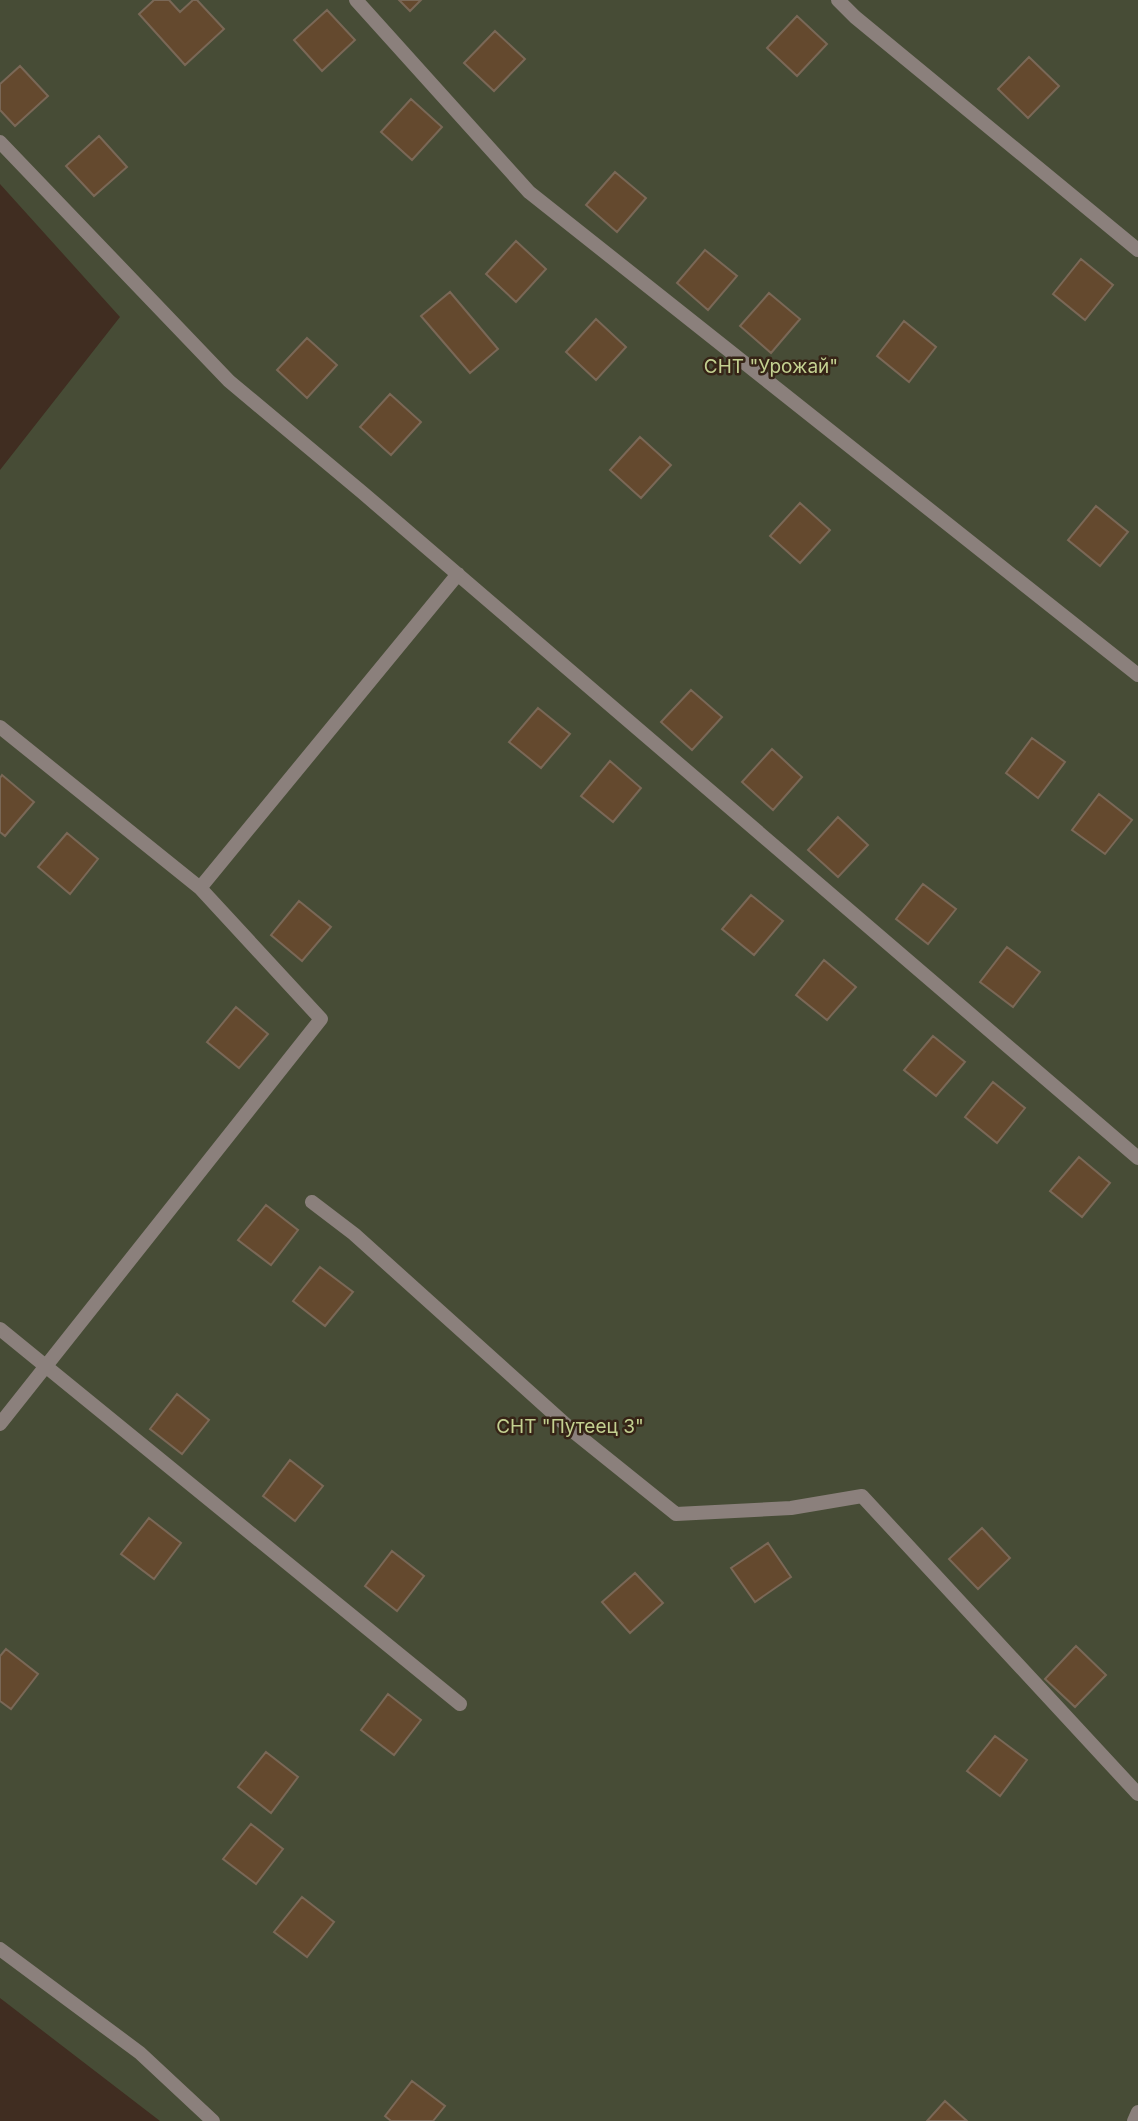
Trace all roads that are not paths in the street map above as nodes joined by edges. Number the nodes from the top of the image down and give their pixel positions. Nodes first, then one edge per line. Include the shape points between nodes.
1 (356, 0) edge
2 (838, 0) edge
3 (0, 142) edge
4 (1138, 250) edge
5 (458, 574) junction
6 (1138, 675) edge
7 (0, 727) edge
8 (200, 888) junction
9 (1138, 1158) edge
10 (312, 1202) dead end
11 (0, 1329) edge
12 (46, 1366) junction
13 (0, 1424) edge
14 (460, 1704) dead end
15 (1138, 1794) edge
16 (0, 1949) edge
17 (1138, 2112) edge
18 (214, 2121) edge
19 (1134, 2121) edge

1 - 6 lane via 529,192
2 - 4 lane
3 - 5 lane via 229,381
5 - 8 lane
5 - 9 lane
7 - 8 lane
8 - 12 lane via 321,1019
10 - 15 lane via 354,1234 574,1432 676,1514 791,1508 862,1496
11 - 12 lane
12 - 13 lane
12 - 14 lane
16 - 18 lane via 139,2053
17 - 19 lane

